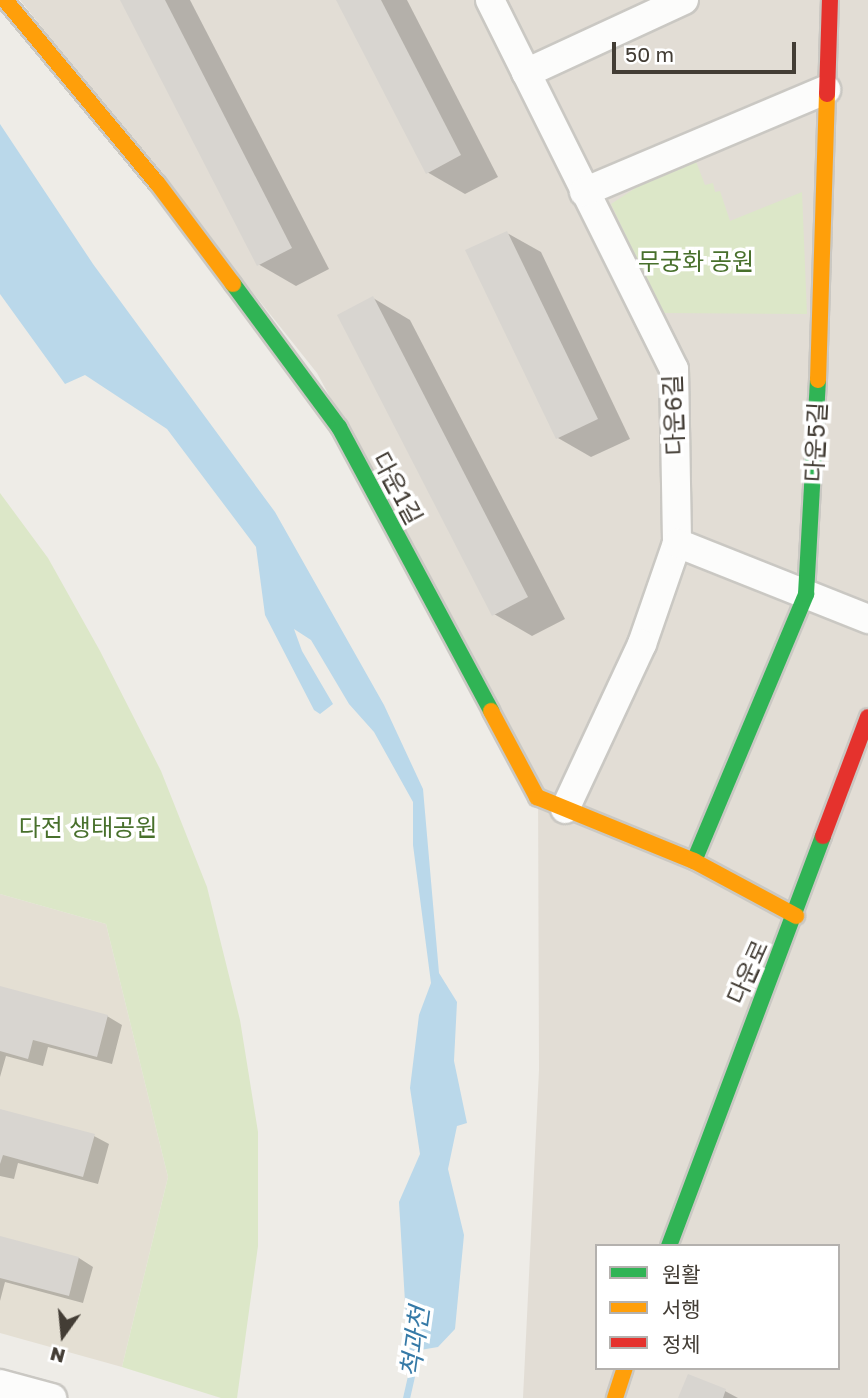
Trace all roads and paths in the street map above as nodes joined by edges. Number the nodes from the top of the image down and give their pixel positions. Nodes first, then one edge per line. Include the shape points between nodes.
1 (5, 0) edge
2 (489, 0) edge
3 (684, 0) edge
4 (830, 0) edge
5 (526, 73) junction
6 (826, 90) junction
7 (584, 192) junction
8 (677, 543) junction
9 (806, 594) junction
10 (868, 619) edge
11 (868, 717) edge
12 (565, 808) junction
13 (694, 861) junction
14 (796, 916) junction
15 (670, 1244) edge
16 (624, 1370) edge
17 (0, 1384) edge
18 (52, 1398) edge
19 (615, 1398) edge

1 - 12 street, 다운1길 via 158,184 339,427 537,797
2 - 5 street, 다운6길
3 - 5 street
4 - 6 street, 다운5길
5 - 7 street, 다운6길
6 - 7 street
6 - 9 street, 다운5길 via 820,344
7 - 8 street, 다운6길 via 674,369
8 - 9 street
8 - 12 street, 다운6길 via 642,644
9 - 10 street
9 - 13 street, 다운5길
11 - 14 street, 다운로
12 - 13 street, 다운1길
13 - 14 street, 다운1길
14 - 15 street, 다운로 via 748,1028
16 - 19 street
17 - 18 street

